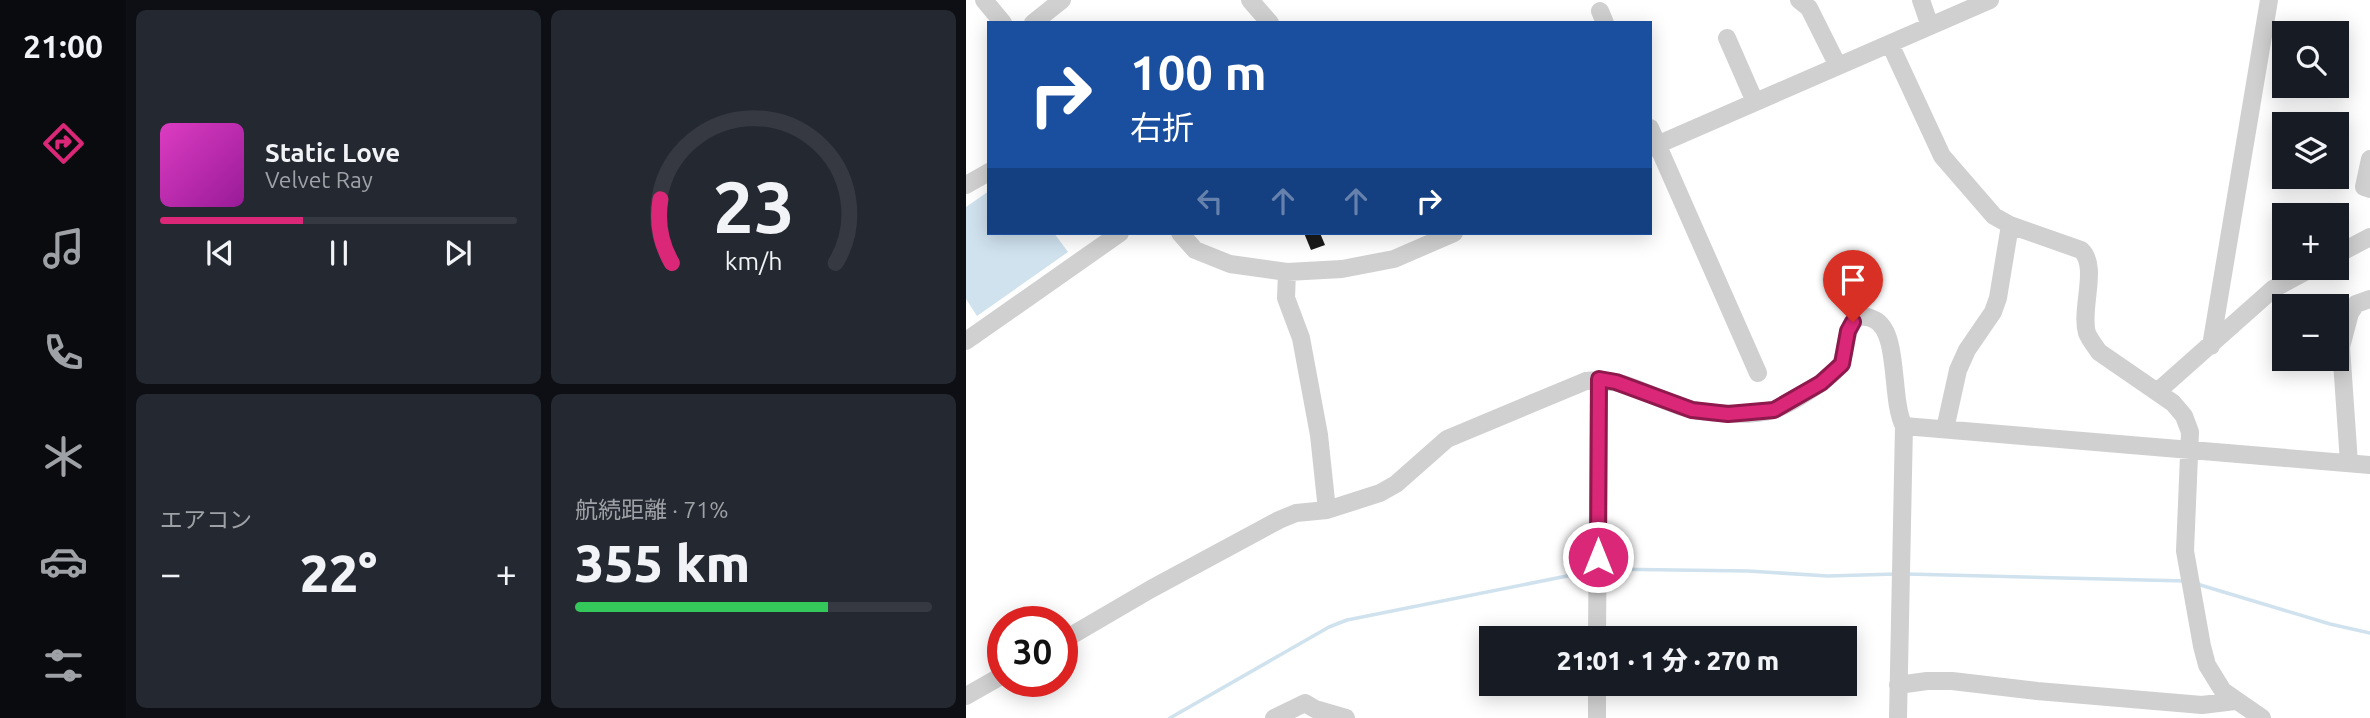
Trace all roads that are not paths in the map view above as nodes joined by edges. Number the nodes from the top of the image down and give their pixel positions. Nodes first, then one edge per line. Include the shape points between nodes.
1 (984, 0) edge
2 (1062, 0) edge
3 (1250, 0) edge
4 (1799, 0) edge
5 (1921, 0) edge
6 (1990, 0) edge
7 (2269, 0) edge
8 (1001, 21) edge
9 (1036, 21) edge
10 (1268, 21) edge
11 (1930, 26) junction
12 (1727, 38) dead end
13 (1890, 44) junction
14 (1838, 66) junction
15 (1755, 102) junction
16 (1654, 146) edge
17 (2370, 159) edge
18 (987, 173) edge
19 (966, 185) edge
20 (2370, 188) edge
21 (2010, 225) junction
22 (1117, 235) edge
23 (1182, 235) edge
24 (1449, 235) edge
25 (2370, 237) edge
26 (2349, 248) edge
27 (1287, 272) junction
28 (2290, 280) edge
29 (2370, 299) edge
30 (966, 341) edge
31 (2211, 346) junction
32 (1758, 373) dead end
33 (1599, 379) junction
34 (2157, 392) junction
35 (1904, 426) junction
36 (1945, 429) junction
37 (2190, 450) junction
38 (2349, 463) junction
39 (2370, 465) edge
40 (1327, 510) junction
41 (1597, 626) edge
42 (1078, 632) edge
43 (987, 684) edge
44 (1898, 685) junction
45 (966, 696) edge
46 (1597, 696) edge
47 (2235, 701) junction
48 (1274, 718) edge
49 (1346, 718) edge
50 (1597, 718) edge
51 (1898, 718) edge
52 (2262, 718) edge

1 - 8 street
2 - 9 street
3 - 10 street
4 - 14 street via 1809,8
5 - 11 street
6 - 11 street
7 - 31 street
11 - 13 street
12 - 15 street
13 - 14 street
13 - 21 street via 1942,156 1994,216
14 - 15 street
15 - 16 street
16 - 32 street
17 - 20 street via 2364,187
18 - 19 street
21 - 34 street via 2087,255 2085,320 2091,341 2099,352
21 - 36 street via 1998,298 1958,370
22 - 30 street
23 - 27 street via 1195,250 1230,264
24 - 27 street via 1394,258 1342,269
25 - 26 street
27 - 40 street via 1286,298 1301,338
28 - 31 street via 2273,289
29 - 38 street via 2356,304 2350,313 2341,347
31 - 34 street
33 - 35 street via 1692,410 1728,414 1774,410 1821,383 1842,364 1853,322 1872,318 1885,329 1891,345 1895,398
33 - 40 street via 1447,439 1380,494
33 - 41 street
34 - 37 street via 2184,416
35 - 36 street
35 - 44 street
36 - 37 street
37 - 38 street
37 - 47 street via 2185,551 2207,665
38 - 39 street
40 - 42 street via 1279,520
43 - 45 street
44 - 47 street via 1952,681 2202,705
44 - 51 street
46 - 50 street
47 - 52 street
48 - 49 street via 1305,703

